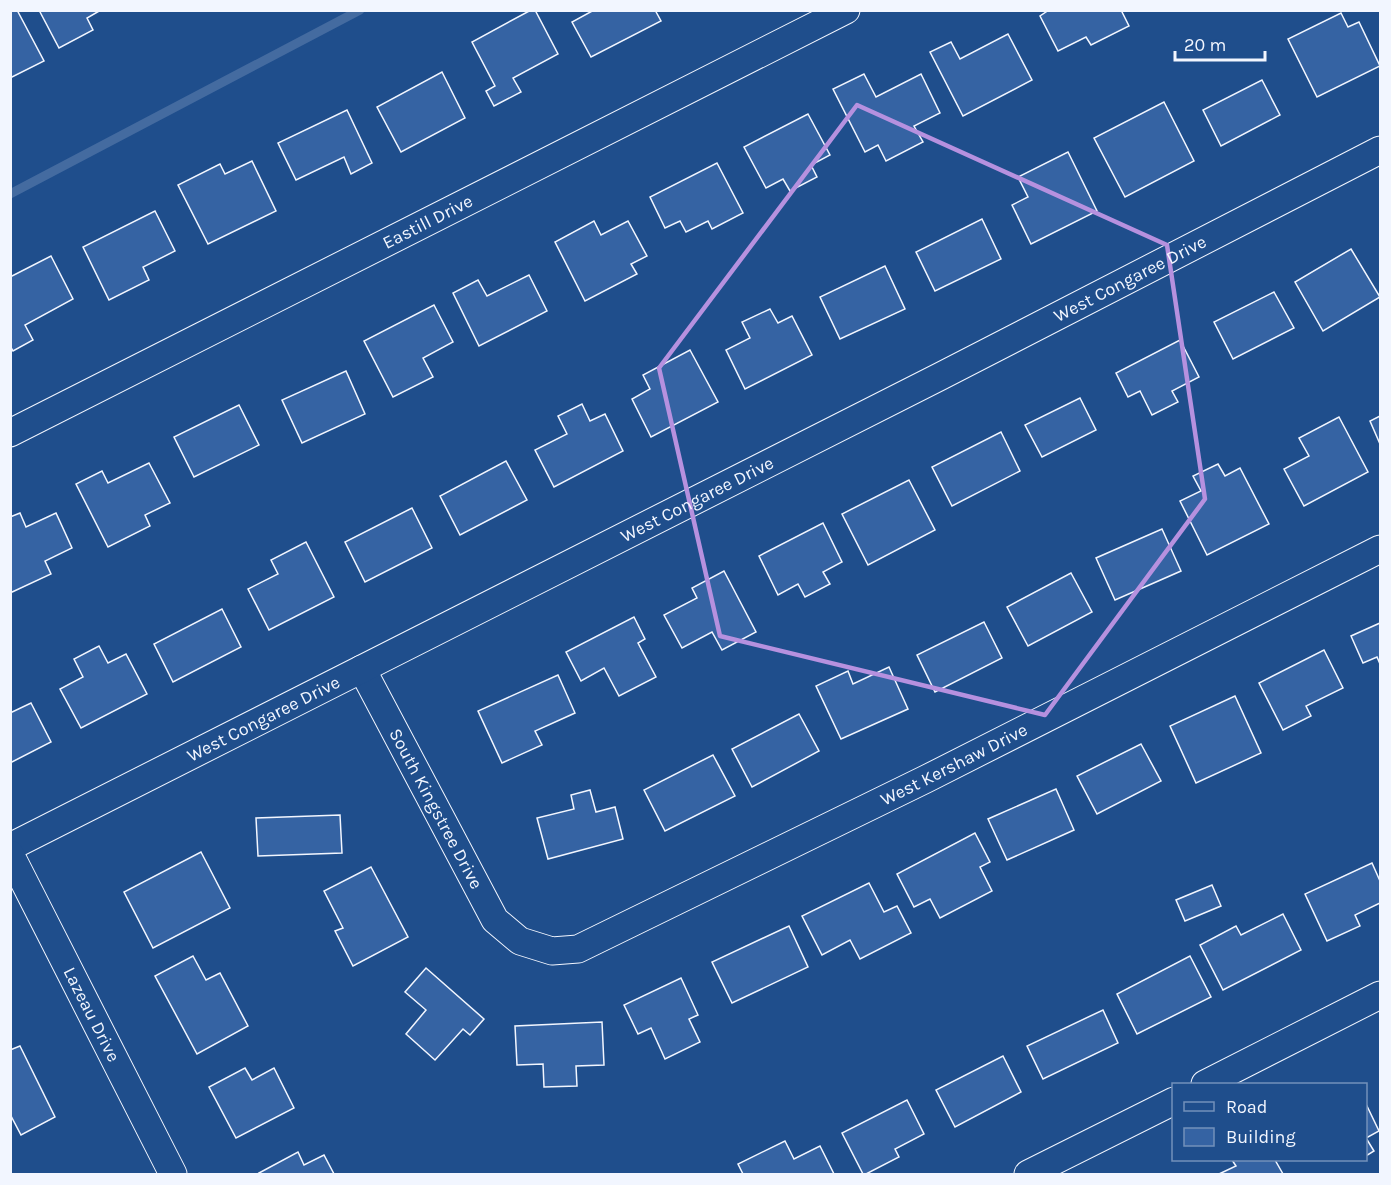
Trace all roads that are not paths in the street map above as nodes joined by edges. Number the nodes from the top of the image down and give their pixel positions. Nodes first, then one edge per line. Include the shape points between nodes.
1 (846, 10) edge
2 (1380, 150) edge
3 (10, 433) edge
4 (1380, 549) edge
5 (362, 669) junction
6 (10, 847) edge
7 (10, 854) edge
8 (520, 941) joint
9 (1380, 995) edge
10 (1207, 1083) edge
11 (1172, 1102) edge
12 (173, 1174) edge
13 (1028, 1174) edge

1 - 3 street, Eastill Drive
2 - 5 street, West Congaree Drive
4 - 8 street, West Kershaw Drive via 926,779 578,949 552,951
5 - 6 street, West Congaree Drive
5 - 8 street, South Kingstree Drive via 495,920
7 - 12 street, Lazeau Drive
9 - 10 street
11 - 13 street

